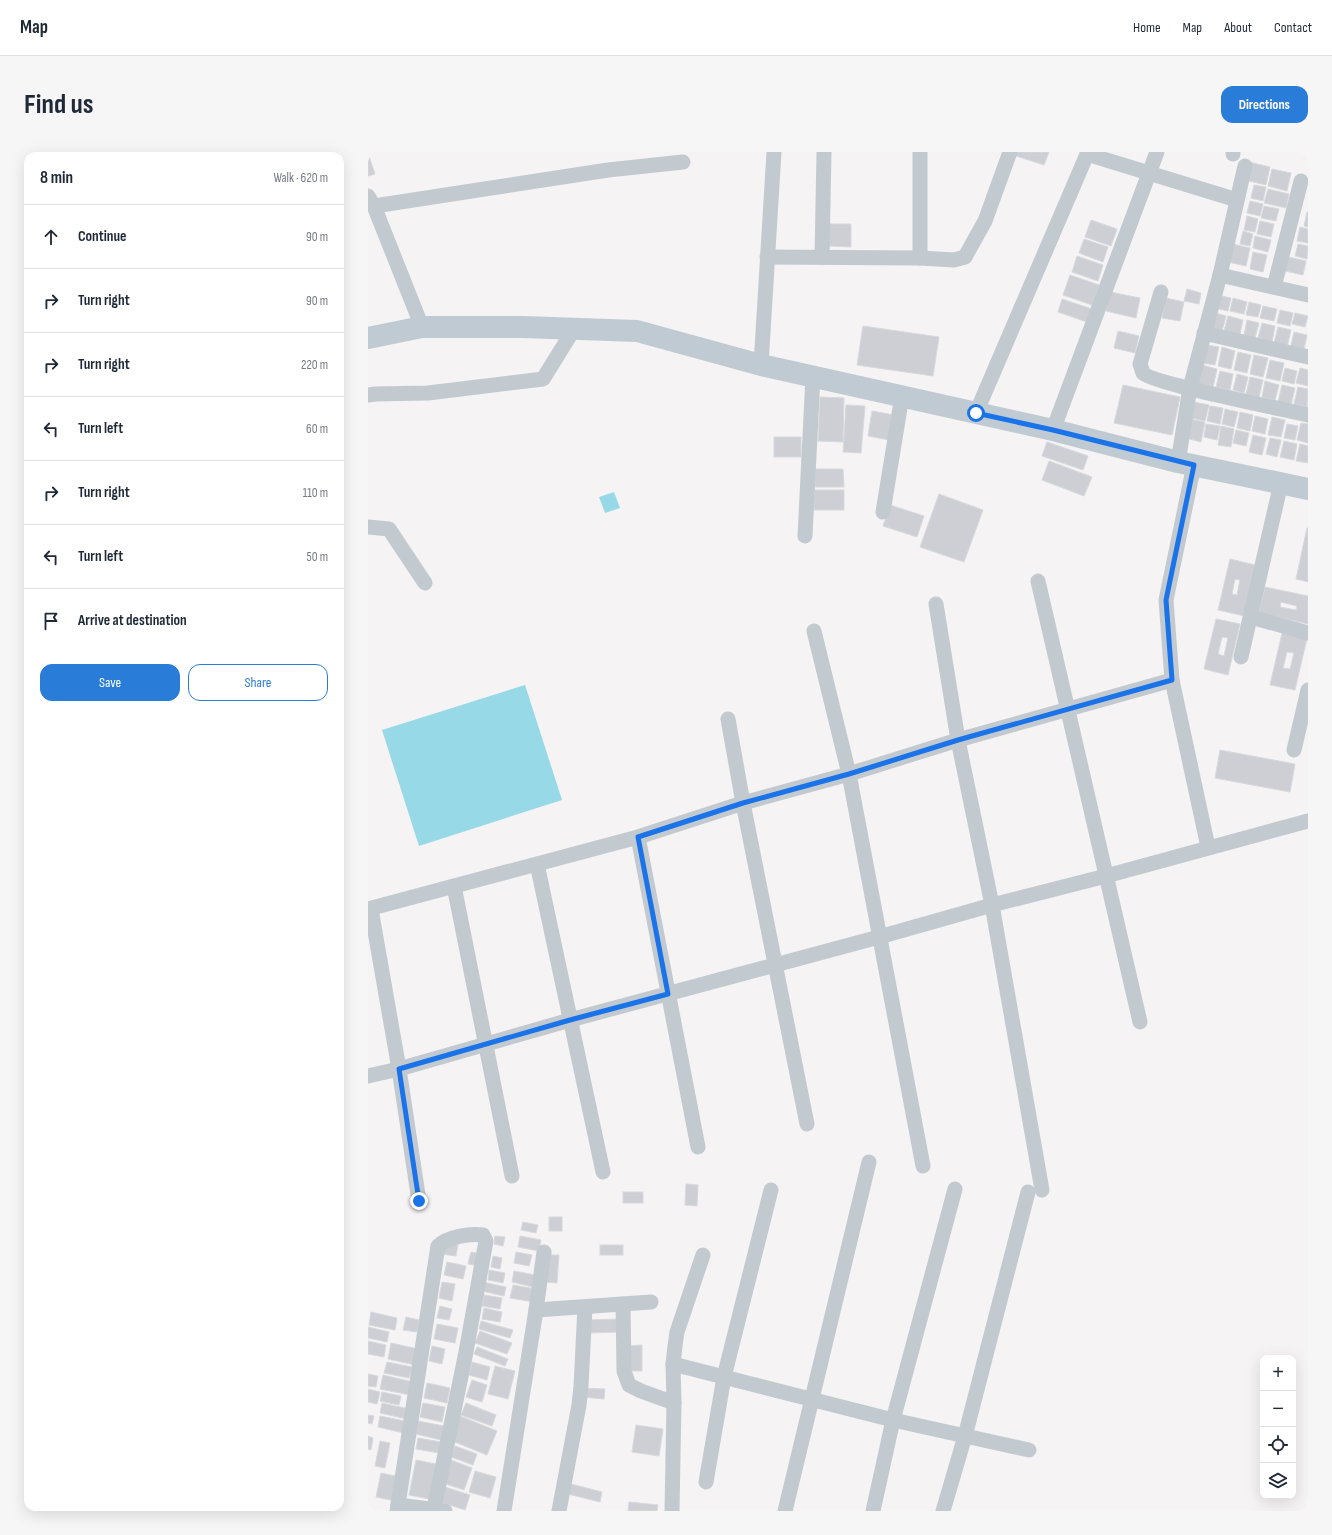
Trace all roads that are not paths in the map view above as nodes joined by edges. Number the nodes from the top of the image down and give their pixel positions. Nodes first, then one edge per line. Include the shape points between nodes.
1 (774, 152) edge
2 (824, 152) edge
3 (920, 152) edge
4 (1010, 152) edge
5 (1158, 152) edge
6 (1088, 153) edge
7 (683, 162) dead end
8 (1245, 166) dead end
9 (1149, 174) junction
10 (1301, 181) dead end
11 (1237, 200) junction
12 (371, 201) edge
13 (767, 257) junction
14 (822, 257) junction
15 (920, 258) junction
16 (1220, 275) junction
17 (1274, 287) junction
18 (1161, 292) dead end
19 (1308, 295) edge
20 (422, 327) junction
21 (574, 329) junction
22 (1204, 333) junction
23 (368, 338) edge
24 (1308, 357) edge
25 (761, 365) junction
26 (813, 376) junction
27 (1190, 388) junction
28 (368, 395) edge
29 (902, 396) junction
30 (976, 413) junction
31 (1308, 415) edge
32 (1053, 430) junction
33 (1186, 463) junction
34 (1281, 483) junction
35 (1308, 489) edge
36 (883, 512) dead end
37 (368, 527) edge
38 (806, 536) dead end
39 (1038, 581) dead end
40 (425, 583) dead end
41 (936, 604) dead end
42 (1251, 617) junction
43 (814, 631) dead end
44 (1308, 632) edge
45 (1241, 657) dead end
46 (1172, 680) junction
47 (1308, 690) edge
48 (1067, 709) junction
49 (728, 719) dead end
50 (958, 740) junction
51 (1294, 750) dead end
52 (849, 774) junction
53 (743, 803) junction
54 (1308, 821) edge
55 (638, 837) junction
56 (1208, 847) junction
57 (537, 864) junction
58 (1106, 876) junction
59 (454, 886) junction
60 (992, 905) junction
61 (369, 909) edge
62 (880, 937) junction
63 (776, 965) junction
64 (668, 994) junction
65 (570, 1020) junction
66 (1140, 1022) dead end
67 (485, 1044) junction
68 (399, 1069) junction
69 (368, 1076) edge
70 (807, 1124) dead end
71 (698, 1147) dead end
72 (869, 1162) dead end
73 (923, 1166) dead end
74 (603, 1172) dead end
75 (512, 1176) dead end
76 (955, 1189) dead end
77 (771, 1190) dead end
78 (419, 1201) dead end
79 (544, 1252) dead end
80 (703, 1254) dead end
81 (652, 1302) dead end
82 (623, 1304) junction
83 (585, 1307) junction
84 (536, 1310) junction
85 (673, 1364) junction
86 (724, 1377) junction
87 (811, 1400) junction
88 (674, 1403) junction
89 (893, 1420) junction
90 (965, 1436) junction
91 (1029, 1450) dead end
92 (706, 1482) dead end
93 (398, 1508) edge
94 (440, 1510) edge
95 (504, 1511) edge
96 (559, 1511) edge
97 (672, 1511) edge
98 (785, 1511) edge
99 (873, 1511) edge
100 (943, 1511) edge

1 - 13 street
2 - 14 street
3 - 15 street
4 - 15 street via 985,221 965,257 954,260
5 - 9 street
6 - 9 street
6 - 30 street
7 - 12 street
8 - 11 street
9 - 11 street
9 - 32 street
10 - 17 street
11 - 16 street
12 - 20 street
13 - 14 street
13 - 25 street
14 - 15 street
16 - 17 street
16 - 22 street
17 - 19 street
18 - 27 street via 1140,364 1143,373 1150,377
20 - 21 street
20 - 23 street
21 - 25 street via 637,331
21 - 28 street via 543,379 428,393
22 - 24 street
22 - 27 street
25 - 26 street
26 - 29 street
26 - 38 street
27 - 31 street
27 - 33 street
29 - 30 street
29 - 36 street
30 - 32 street
32 - 33 street
33 - 34 street
33 - 46 street via 1166,600
34 - 35 street
34 - 42 street
37 - 40 street via 389,529
39 - 48 street
41 - 50 street
42 - 44 street
42 - 45 street
43 - 52 street
46 - 48 street
46 - 56 street
47 - 51 street
48 - 50 street
48 - 58 street
49 - 53 street
50 - 52 street
50 - 60 street
52 - 53 street
52 - 62 street
53 - 55 street
53 - 63 street
54 - 56 street
55 - 57 street
55 - 64 street
56 - 58 street
57 - 59 street
57 - 65 street
58 - 60 street
58 - 66 street
59 - 61 street
59 - 67 street
60 - 62 street
60 - 90 street via 1035,1191
61 - 68 street
62 - 63 street
62 - 73 street
63 - 64 street
63 - 70 street
64 - 65 street
64 - 71 street
65 - 67 street
65 - 74 street
67 - 68 street
67 - 75 street
68 - 69 street
68 - 78 street
72 - 87 street
76 - 89 street
77 - 86 street
79 - 84 street
80 - 85 street via 677,1332
81 - 82 street
82 - 83 street
82 - 88 street via 624,1371 628,1385
83 - 84 street
83 - 96 street via 579,1405
84 - 95 street
85 - 86 street
85 - 88 street
86 - 87 street
86 - 92 street
87 - 89 street
87 - 98 street
88 - 97 street
89 - 90 street
89 - 99 street
90 - 91 street
90 - 100 street
93 - 94 street
93 - 94 street via 438,1246 444,1241 475,1234 483,1235 486,1241

